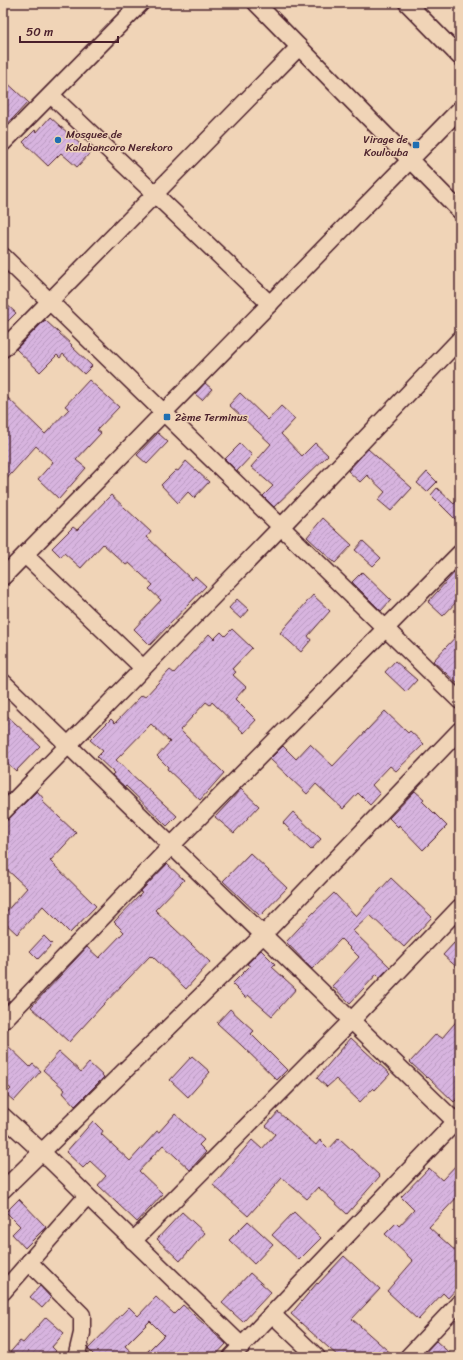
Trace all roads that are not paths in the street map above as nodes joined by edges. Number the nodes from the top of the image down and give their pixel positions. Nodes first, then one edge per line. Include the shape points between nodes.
1 (141, 3) edge
2 (257, 3) edge
3 (408, 3) edge
4 (299, 47) junction
5 (460, 56) edge
6 (51, 95) junction
7 (460, 109) edge
8 (3, 143) edge
9 (410, 160) junction
10 (155, 193) junction
11 (460, 211) edge
12 (3, 256) edge
13 (50, 302) junction
14 (270, 304) junction
15 (460, 339) edge
16 (3, 349) edge
17 (164, 413) junction
18 (281, 526) junction
19 (460, 552) edge
20 (25, 555) junction
21 (3, 577) edge
22 (386, 628) junction
23 (143, 668) junction
24 (3, 682) edge
25 (460, 701) edge
26 (460, 730) edge
27 (68, 745) junction
28 (3, 812) edge
29 (171, 846) junction
30 (460, 907) edge
31 (263, 935) junction
32 (3, 1021) edge
33 (351, 1021) junction
34 (3, 1116) edge
35 (458, 1122) edge
36 (42, 1152) junction
37 (3, 1190) edge
38 (87, 1196) junction
39 (133, 1241) junction
40 (29, 1262) junction
41 (3, 1292) edge
42 (460, 1302) edge
43 (272, 1314) junction
44 (237, 1351) edge
45 (77, 1356) edge
46 (317, 1357) edge
47 (408, 1357) edge

1 - 6 street
2 - 4 street
3 - 5 street
4 - 9 street
4 - 10 street
6 - 8 street
6 - 10 street
7 - 9 street
9 - 11 street
9 - 14 street
10 - 13 street
10 - 14 street
12 - 13 street
13 - 16 street
13 - 17 street
14 - 17 street
15 - 18 street
17 - 18 street
17 - 20 street
18 - 22 street
18 - 23 street
19 - 22 street
20 - 21 street
20 - 23 street
22 - 25 street
22 - 29 street
23 - 27 street
24 - 27 street
26 - 31 street
27 - 28 street
27 - 29 street
29 - 31 street
29 - 32 street
30 - 33 street
31 - 33 street
31 - 36 street
33 - 35 street
33 - 39 street
34 - 36 street
35 - 43 street
36 - 37 street
36 - 38 street
38 - 39 street
38 - 40 street
39 - 44 street
40 - 41 street
40 - 45 street via 82,1315 82,1333
42 - 47 street
43 - 44 street
43 - 46 street

